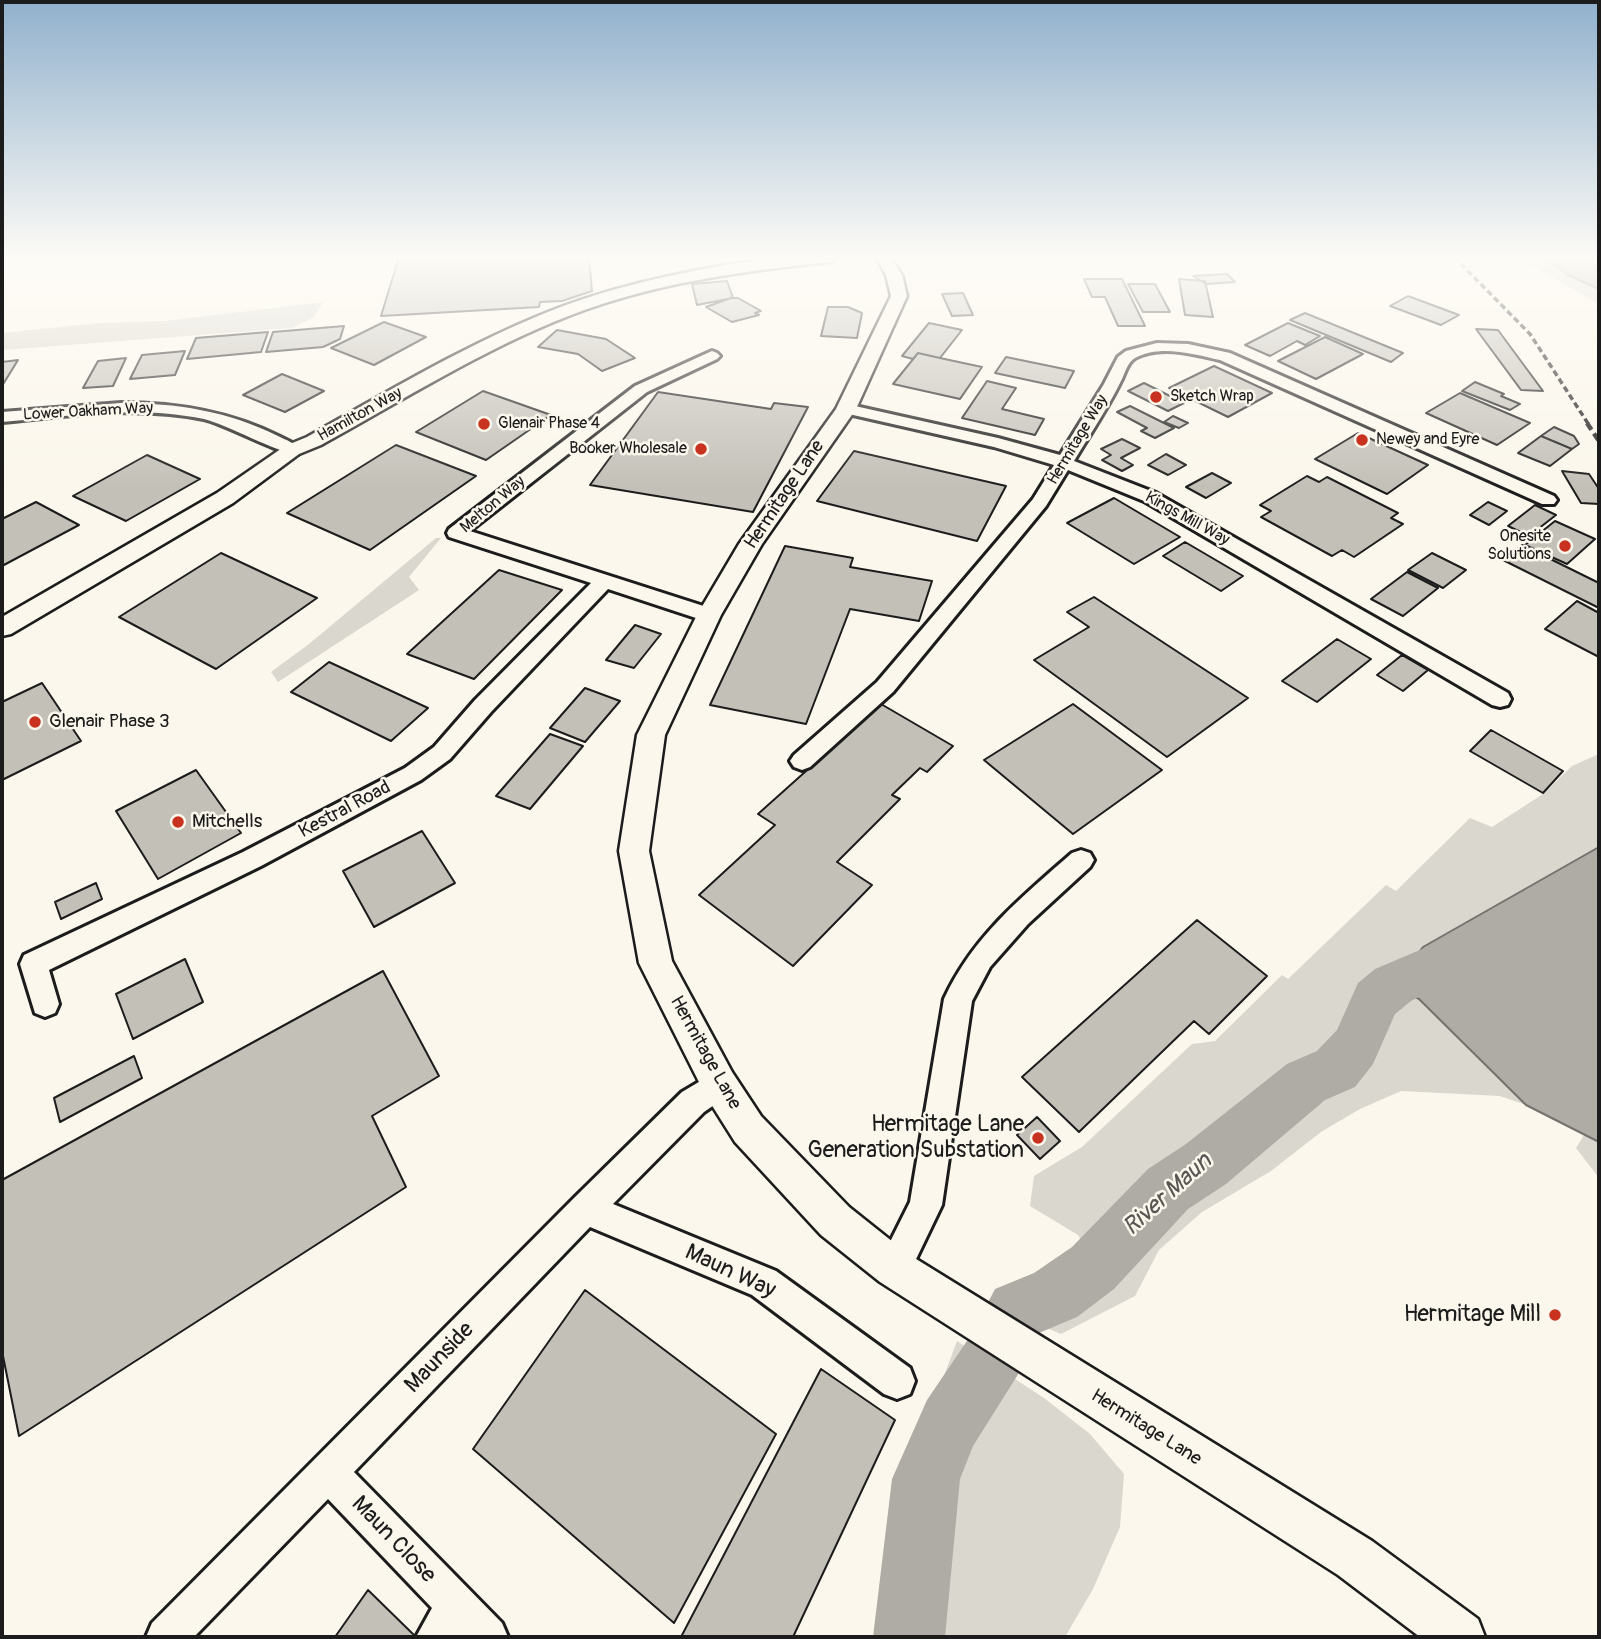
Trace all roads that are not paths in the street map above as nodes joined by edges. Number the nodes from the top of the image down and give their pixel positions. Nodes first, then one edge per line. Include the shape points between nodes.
1 (517, 333) edge
2 (882, 333) edge
3 (712, 356) dead end
4 (846, 410) junction
5 (2, 417) edge
6 (292, 450) junction
7 (1064, 462) junction
8 (1548, 500) dead end
9 (603, 583) junction
10 (709, 615) junction
11 (2, 628) edge
12 (1500, 699) dead end
13 (802, 761) dead end
14 (1081, 860) dead end
15 (45, 1004) dead end
16 (719, 1084) junction
17 (585, 1209) junction
18 (894, 1268) junction
19 (897, 1381) dead end
20 (329, 1473) junction
21 (447, 1622) edge
22 (166, 1637) edge
23 (488, 1637) edge
24 (1460, 1637) edge

1 - 6 street, Hamilton Way via 462,358
2 - 4 street, Hermitage Lane
3 - 9 street, Melton Way via 641,389 456,533
4 - 7 street, Kings Mill Way
4 - 10 street, Hermitage Lane via 751,544
5 - 6 street, Lower Oakham Way via 160,408 238,424
6 - 11 street, Hamilton Way via 225,498
7 - 8 street, Hermitage Way via 1123,360 1140,351 1174,346 1225,356
7 - 12 street, Kings Mill Way via 1150,497
7 - 13 street, Hermitage Way via 1040,502 885,687
9 - 10 street, Melton Way
9 - 15 street, Kestral Road via 442,753 413,774 252,859 34,964
10 - 16 street, Hermitage Lane via 651,735 634,850 656,962
14 - 18 street via 1018,916 980,958 958,999 926,1205
16 - 17 street, Maunside via 693,1102
16 - 18 street, Hermitage Lane via 748,1129 835,1221
17 - 19 street, Maun Way via 764,1283
17 - 20 street, Maunside
18 - 24 street, Hermitage Lane via 1355,1558
20 - 21 street, Maun Close
20 - 22 street, Maunside
21 - 23 street, Maun Close

